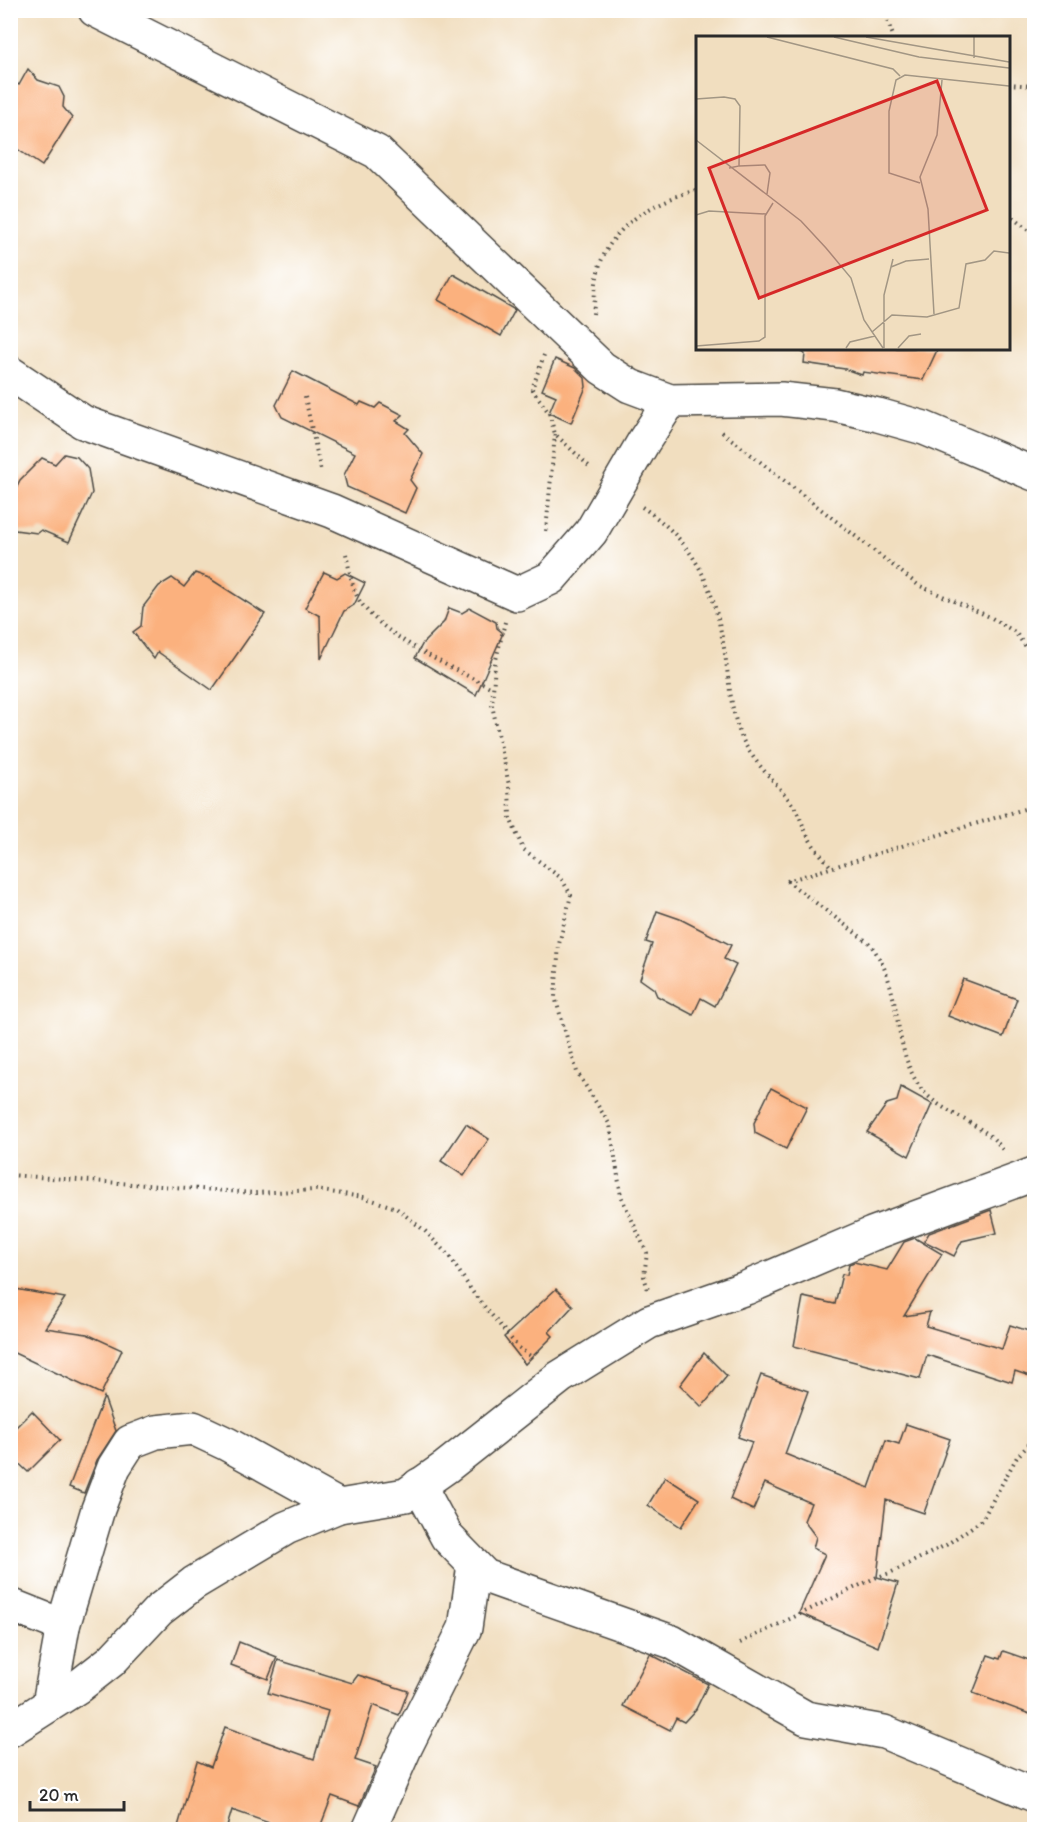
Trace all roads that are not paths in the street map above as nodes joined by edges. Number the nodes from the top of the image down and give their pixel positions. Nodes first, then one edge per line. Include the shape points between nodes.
1 (95, 10) edge
2 (10, 374) edge
3 (670, 401) junction
4 (1035, 474) edge
5 (1027, 1176) edge
6 (419, 1485) junction
7 (339, 1506) junction
8 (474, 1565) junction
9 (10, 1605) edge
10 (63, 1626) junction
11 (49, 1704) junction
12 (10, 1730) edge
13 (1035, 1795) edge
14 (369, 1830) edge

1 - 3 street via 377,152 602,368 630,386
2 - 3 street via 83,422 332,512 517,594 550,578 591,532
3 - 4 street via 781,399 835,405 924,428
5 - 6 street via 872,1234 756,1284 649,1322 560,1377
6 - 7 street via 406,1495
6 - 8 street via 447,1537
7 - 10 street via 193,1428 156,1432 139,1439 130,1443 114,1467
7 - 11 street via 286,1528 194,1583 159,1610 111,1661
8 - 13 street via 485,1576 672,1642 806,1718 884,1732
8 - 14 street via 465,1628
9 - 10 street
10 - 11 street
11 - 12 street

